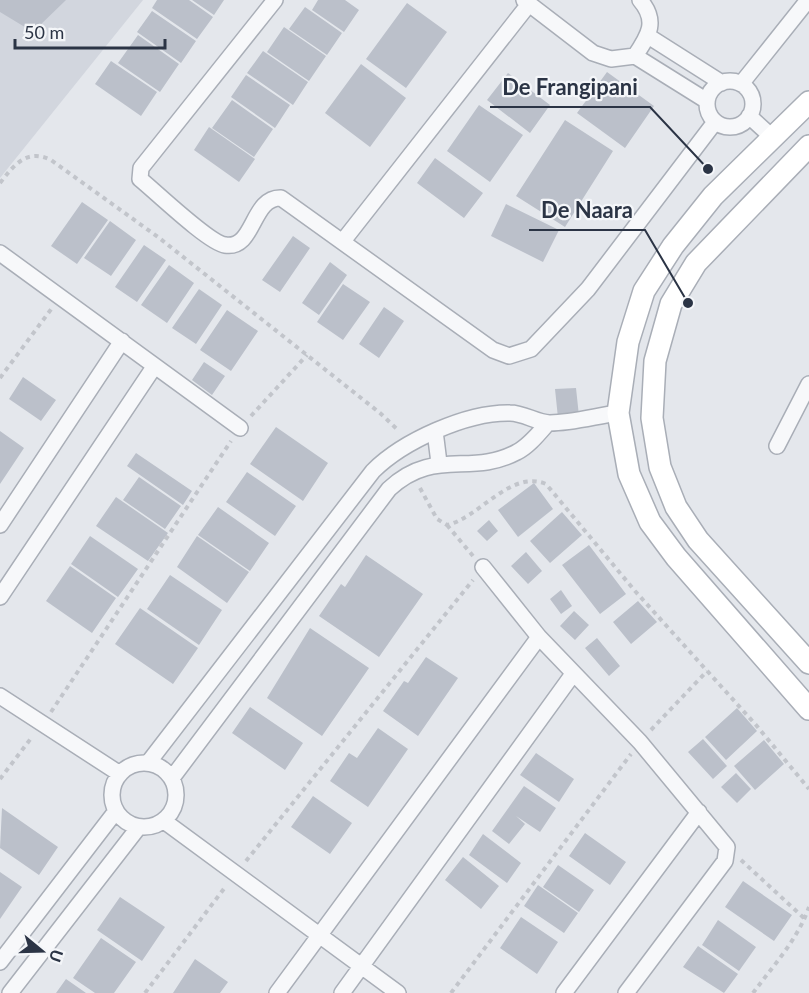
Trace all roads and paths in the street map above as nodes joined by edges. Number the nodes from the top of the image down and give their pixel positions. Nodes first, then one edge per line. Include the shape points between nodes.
1 (275, 0) edge
2 (639, 0) edge
3 (808, 0) edge
4 (526, 2) edge
5 (648, 36) junction
6 (635, 56) junction
7 (722, 83) junction
8 (741, 84) junction
9 (707, 101) junction
10 (809, 102) edge
11 (749, 116) junction
12 (716, 122) junction
13 (772, 138) junction
14 (806, 152) edge
15 (0, 183) edge
16 (343, 241) junction
17 (0, 253) edge
18 (61, 296) junction
19 (122, 341) junction
20 (307, 355) junction
21 (154, 367) junction
22 (0, 378) edge
23 (809, 384) edge
24 (618, 413) junction
25 (548, 423) junction
26 (240, 428) junction
27 (435, 431) junction
28 (407, 444) junction
29 (777, 446) dead end
30 (440, 463) junction
31 (415, 470) junction
32 (0, 525) edge
33 (447, 525) junction
34 (483, 567) junction
35 (0, 597) edge
36 (538, 637) junction
37 (809, 663) edge
38 (707, 671) junction
39 (573, 674) junction
40 (809, 675) edge
41 (793, 690) junction
42 (0, 696) edge
43 (809, 709) edge
44 (43, 724) junction
45 (640, 742) junction
46 (148, 763) junction
47 (120, 774) junction
48 (172, 778) junction
49 (0, 779) edge
50 (809, 789) edge
51 (116, 812) junction
52 (699, 812) junction
53 (164, 821) junction
54 (138, 828) junction
55 (727, 847) junction
56 (236, 873) junction
57 (809, 907) edge
58 (805, 919) junction
59 (321, 936) junction
60 (0, 962) edge
61 (362, 967) junction
62 (10, 993) edge
63 (145, 993) edge
64 (278, 993) edge
65 (342, 993) edge
66 (398, 993) edge
67 (451, 993) edge
68 (564, 993) edge
69 (626, 993) edge
70 (753, 993) edge

1 - 16 street via 141,168 139,176 220,244 236,245 265,202 274,198 282,198
2 - 5 street via 652,21
3 - 8 street
4 - 6 street via 602,58
4 - 16 street
5 - 6 street
5 - 7 street
6 - 9 street
7 - 8 street
7 - 9 street
8 - 11 street via 752,98
9 - 12 street
10 - 13 street
11 - 12 street via 734,126
11 - 13 street
12 - 16 street via 588,289 531,349 521,354 509,356 493,350
13 - 24 street via 713,196 644,291 628,342
14 - 37 street via 696,263 671,304 655,361 652,418 660,467 676,507 698,540
15 - 20 path via 30,155 51,160 158,237
17 - 18 street
18 - 19 street
18 - 22 path
19 - 21 street
19 - 32 street
20 - 26 path
20 - 28 path via 380,413
21 - 26 street
21 - 35 street
23 - 29 street
24 - 25 street
24 - 41 street via 629,474 650,522 676,558
25 - 27 street via 528,415 494,413
25 - 30 street via 519,451 501,459
26 - 44 path
27 - 28 street
27 - 30 street
28 - 46 street via 389,454 373,471
30 - 31 street
31 - 33 path via 426,502 437,519
31 - 48 street via 389,489
33 - 34 path
33 - 38 path via 462,522 487,502 525,481 546,484
34 - 36 street
34 - 56 path
36 - 39 street
36 - 59 street
38 - 45 path
38 - 50 path
39 - 45 street
39 - 61 street
40 - 41 street
41 - 43 street
42 - 44 street
44 - 47 street
44 - 49 path
45 - 52 street
45 - 67 path
46 - 47 street via 129,766
46 - 48 street
47 - 51 street via 112,798
48 - 53 street via 177,793 174,808
51 - 54 street
51 - 60 street
52 - 55 street
52 - 68 street
53 - 54 street
53 - 56 street
54 - 62 street
55 - 58 path
55 - 69 street via 725,861
56 - 59 street
56 - 63 path
57 - 58 path
58 - 70 path
59 - 61 street
59 - 64 street
61 - 65 street
61 - 66 street

